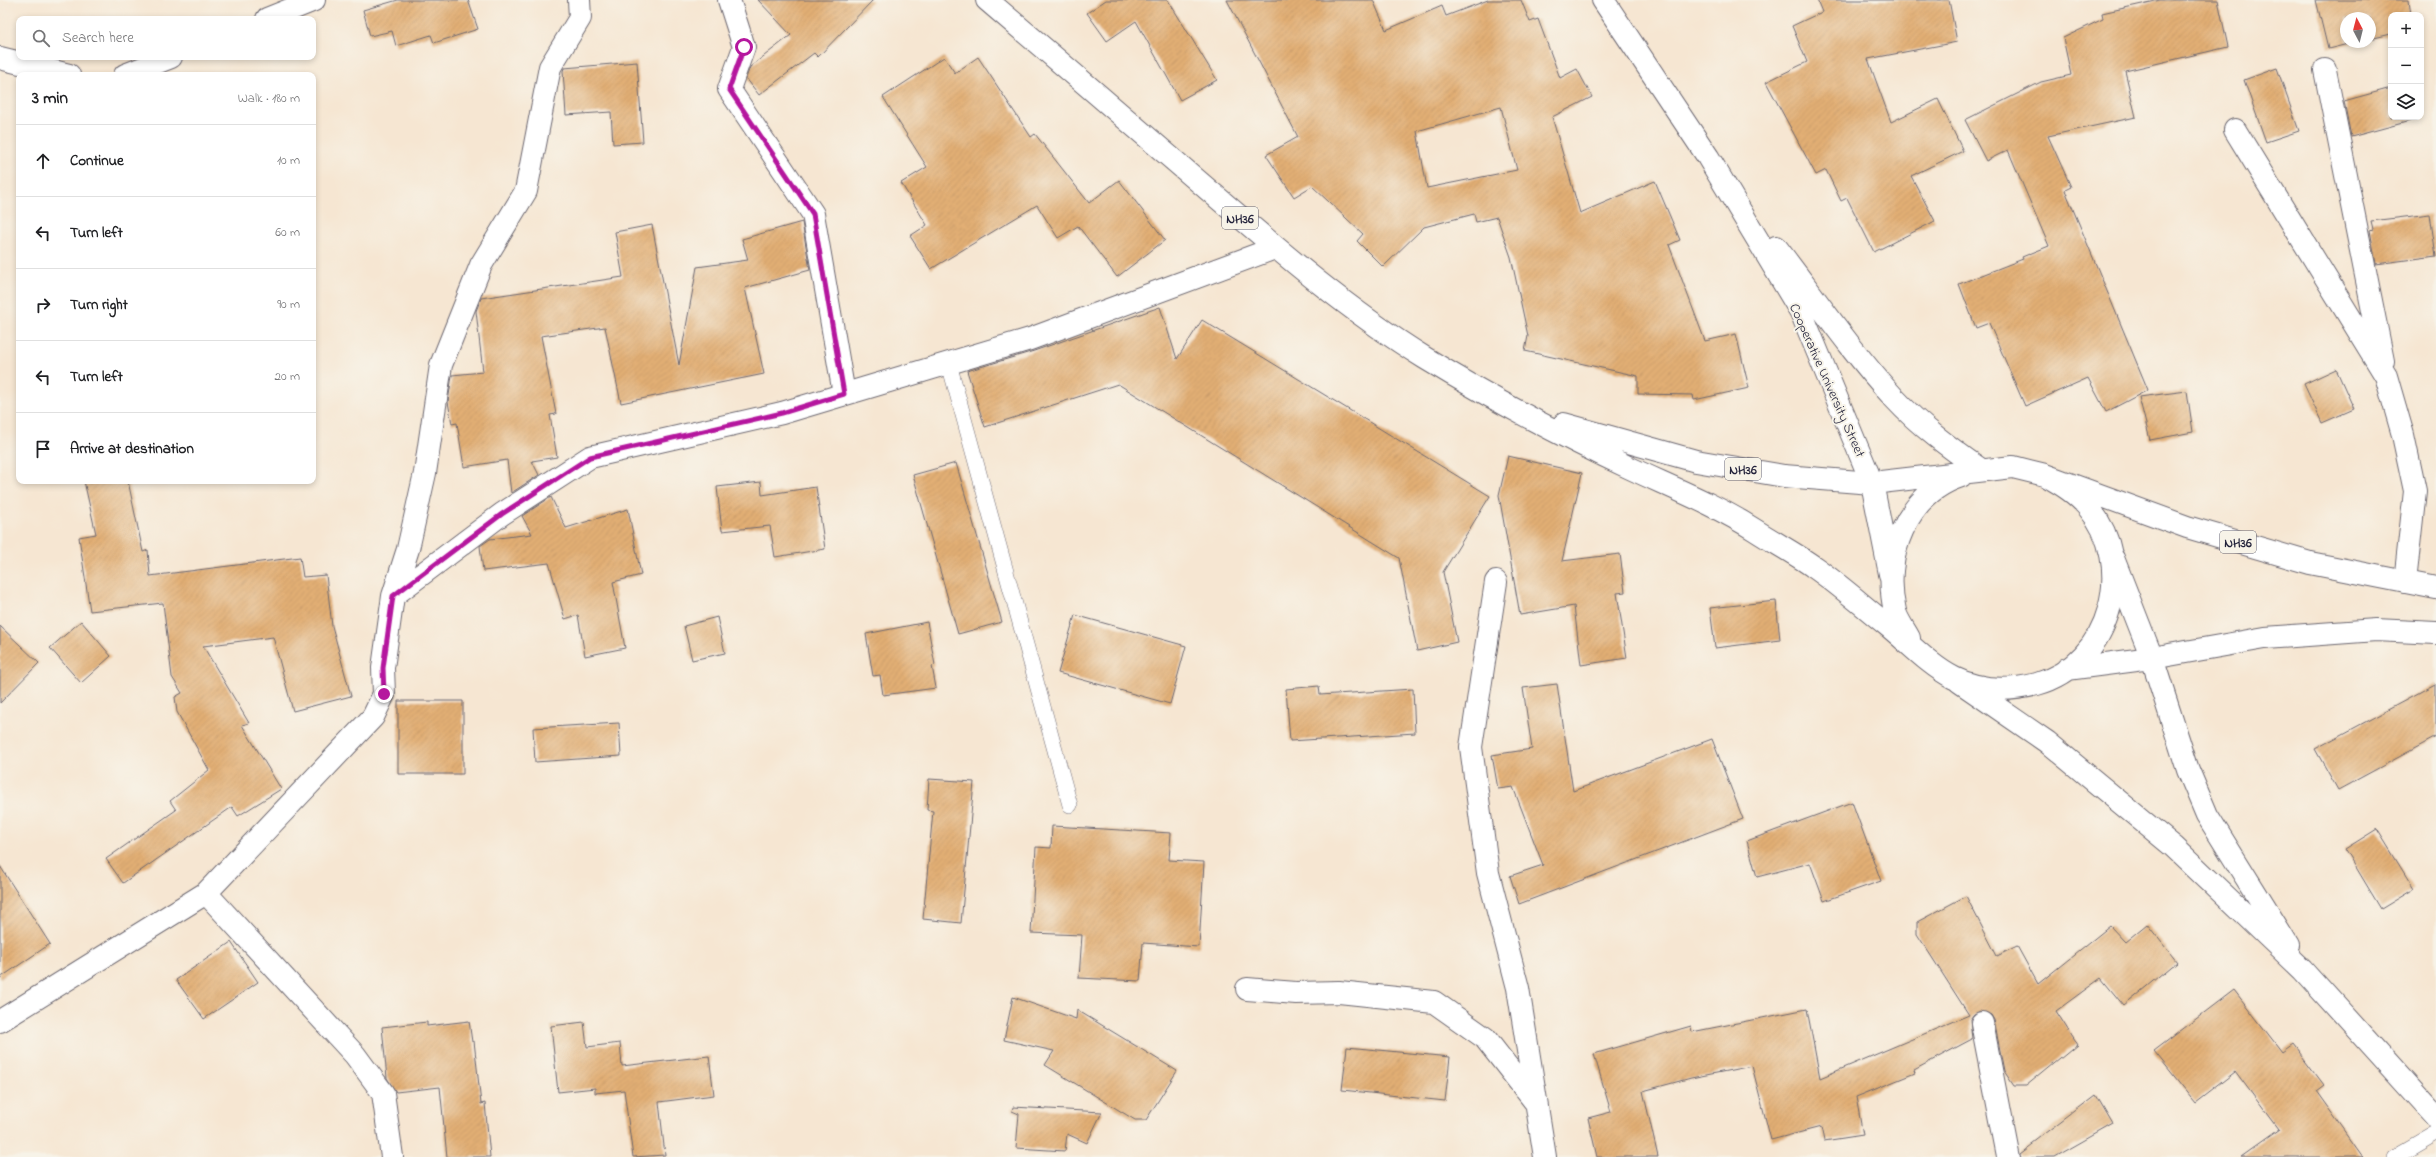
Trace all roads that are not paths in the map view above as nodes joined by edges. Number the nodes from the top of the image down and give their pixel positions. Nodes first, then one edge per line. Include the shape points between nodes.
1 (314, 0) edge
2 (579, 0) edge
3 (729, 0) edge
4 (987, 0) edge
5 (1603, 0) edge
6 (274, 16) edge
7 (0, 58) edge
8 (163, 60) edge
9 (2325, 70) dead end
10 (57, 72) edge
11 (133, 72) edge
12 (2235, 130) dead end
13 (1708, 157) junction
14 (1275, 248) junction
15 (949, 364) junction
16 (2386, 376) junction
17 (844, 394) junction
18 (1512, 410) junction
19 (1980, 469) junction
20 (2045, 475) junction
21 (1872, 483) junction
22 (2113, 556) junction
23 (1890, 574) junction
24 (1496, 582) dead end
25 (2405, 582) junction
26 (2436, 588) edge
27 (393, 596) junction
28 (2436, 633) edge
29 (1913, 646) junction
30 (2152, 658) junction
31 (2068, 669) junction
32 (1957, 680) junction
33 (1070, 805) dead end
34 (206, 893) junction
35 (2303, 970) junction
36 (1247, 990) dead end
37 (0, 1021) edge
38 (1982, 1023) dead end
39 (1537, 1104) junction
40 (2436, 1117) edge
41 (2436, 1133) edge
42 (392, 1157) edge
43 (1545, 1157) edge
44 (2008, 1157) edge
45 (2395, 1157) edge

1 - 6 main road
2 - 27 main road via 580,18 550,67 526,191 481,265 441,364 425,473 408,549
3 - 17 main road via 744,47 729,89 813,214
4 - 14 main road, NH36
5 - 13 main road, Cooperative University Street
7 - 10 main road
8 - 11 main road
9 - 16 main road
12 - 16 main road
13 - 19 main road, Cooperative University Street via 1849,343 1896,400 1938,439
13 - 21 main road, Cooperative University Street via 1801,312
14 - 15 main road via 1030,340
14 - 18 main road, NH36 via 1327,291 1376,326
15 - 17 main road
15 - 33 lane
16 - 25 main road via 2415,491
17 - 27 main road via 782,413 590,457 502,514
18 - 21 main road, NH36 via 1696,461 1784,476
18 - 29 main road, NH36 via 1729,513 1814,567
19 - 20 main road, NH36 via 2013,467
19 - 21 main road, NH36
19 - 23 main road, NH36 via 1952,479 1928,496 1908,518 1896,545
20 - 22 main road, NH36 via 2069,488 2089,507 2104,531
20 - 25 main road, NH36 via 2187,527 2310,563
21 - 23 main road, Cooperative University Street
22 - 30 main road
22 - 31 main road, NH36 via 2114,588 2107,619 2091,647
23 - 29 main road, NH36 via 1896,612
24 - 39 main road via 1471,747 1488,873 1518,988
25 - 26 main road, NH36
27 - 34 main road via 383,668 384,694 373,717
28 - 30 main road, NH36 via 2376,630 2265,638
29 - 32 main road, NH36 via 1933,666
30 - 31 main road, NH36
30 - 35 main road via 2188,770 2208,815
31 - 32 main road, NH36 via 2042,682 2014,689 1985,688
32 - 35 main road via 2047,742 2174,847
34 - 37 main road
34 - 42 main road via 350,1050 383,1093
35 - 40 main road
36 - 39 main road via 1339,992 1434,1002 1485,1038
38 - 44 main road
39 - 43 main road
41 - 45 lane

